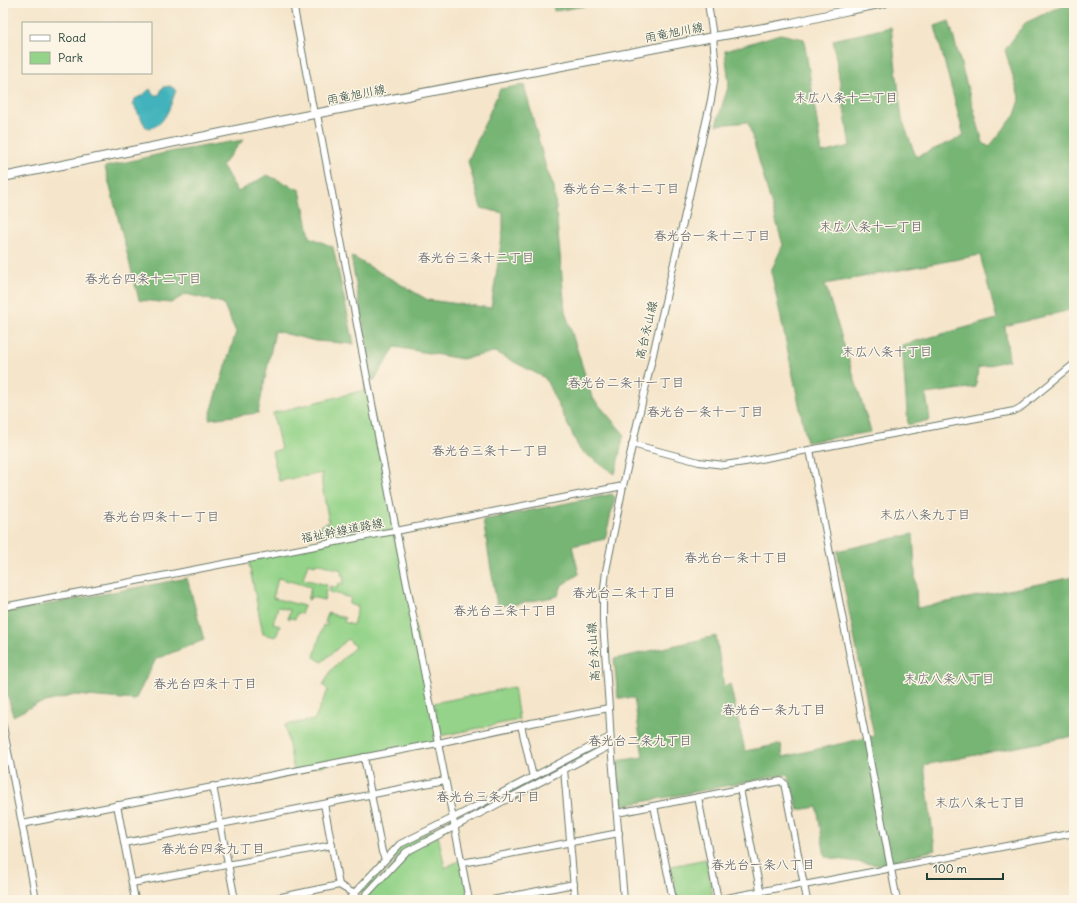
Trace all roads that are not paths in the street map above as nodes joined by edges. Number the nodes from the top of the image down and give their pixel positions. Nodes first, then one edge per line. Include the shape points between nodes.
1 (293, 3) edge
2 (708, 3) edge
3 (884, 3) edge
4 (713, 37) junction
5 (316, 114) junction
6 (3, 177) edge
7 (1074, 364) edge
8 (632, 444) junction
9 (810, 450) junction
10 (623, 486) junction
11 (396, 531) junction
12 (3, 607) edge
13 (609, 708) junction
14 (521, 725) junction
15 (3, 726) edge
16 (610, 737) junction
17 (438, 743) junction
18 (611, 745) junction
19 (364, 757) junction
20 (564, 769) junction
21 (533, 777) junction
22 (445, 780) junction
23 (213, 786) junction
24 (740, 789) junction
25 (372, 795) junction
26 (698, 797) junction
27 (324, 804) junction
28 (117, 805) junction
29 (654, 806) junction
30 (617, 813) junction
31 (452, 818) junction
32 (22, 824) junction
33 (220, 824) junction
34 (454, 826) junction
35 (619, 833) junction
36 (1074, 833) edge
37 (570, 842) junction
38 (124, 843) junction
39 (332, 845) junction
40 (385, 859) junction
41 (462, 863) junction
42 (228, 865) junction
43 (891, 868) junction
44 (132, 883) junction
45 (574, 884) junction
46 (804, 884) junction
47 (339, 885) junction
48 (760, 892) junction
49 (354, 894) junction
50 (36, 900) edge
51 (135, 900) edge
52 (235, 900) edge
53 (267, 900) edge
54 (348, 900) edge
55 (361, 900) edge
56 (469, 900) edge
57 (492, 900) edge
58 (575, 900) edge
59 (624, 900) edge
60 (673, 900) edge
61 (717, 900) edge
62 (762, 900) edge
63 (807, 900) edge
64 (897, 900) edge

1 - 5 street
2 - 4 street, 高台永山線
3 - 4 main road
4 - 5 main road, 雨竜旭川線
4 - 8 street, 高台永山線 via 716,69 711,100
5 - 6 main road, 雨竜旭川線
5 - 11 street
7 - 9 street via 1014,411
8 - 9 street via 699,462 724,464
8 - 10 street, 高台永山線
9 - 43 street
10 - 11 street
10 - 13 street, 高台永山線 via 603,597
11 - 12 street, 福祉幹線道路線
11 - 17 street, 福祉幹線道路線
13 - 14 street
13 - 16 street, 高台永山線
14 - 17 street
14 - 21 street
15 - 32 street
16 - 18 street, 高台永山線
16 - 21 street
17 - 19 street
17 - 22 street, 福祉幹線道路線
18 - 20 street
18 - 30 street, 高台永山線
19 - 23 street
19 - 25 street
20 - 34 street
20 - 37 street
21 - 31 street
22 - 25 street
22 - 31 street, 福祉幹線道路線
23 - 28 street
23 - 33 street
24 - 26 street
24 - 46 street via 781,781 784,783
24 - 48 street
25 - 27 street
25 - 40 street
26 - 29 street
26 - 61 street
27 - 33 street
27 - 39 street
28 - 32 street
28 - 38 street
29 - 30 street
29 - 60 street
30 - 35 street, 高台永山線
31 - 34 street, 福祉幹線道路線
31 - 40 street via 400,844
32 - 50 street
33 - 38 street
33 - 42 street
34 - 41 street, 福祉幹線道路線
34 - 55 street via 406,852
35 - 37 street
35 - 59 street, 高台永山線
36 - 43 street
37 - 41 street
37 - 45 street
38 - 44 street
39 - 42 street
39 - 47 street
40 - 49 street
41 - 56 street, 福祉幹線道路線
42 - 44 street
42 - 52 street
43 - 46 street
43 - 64 street
44 - 51 street
45 - 57 street
45 - 58 street
46 - 48 street
46 - 63 street
47 - 49 street
47 - 53 street
48 - 61 street
48 - 62 street
49 - 54 street
49 - 55 street

